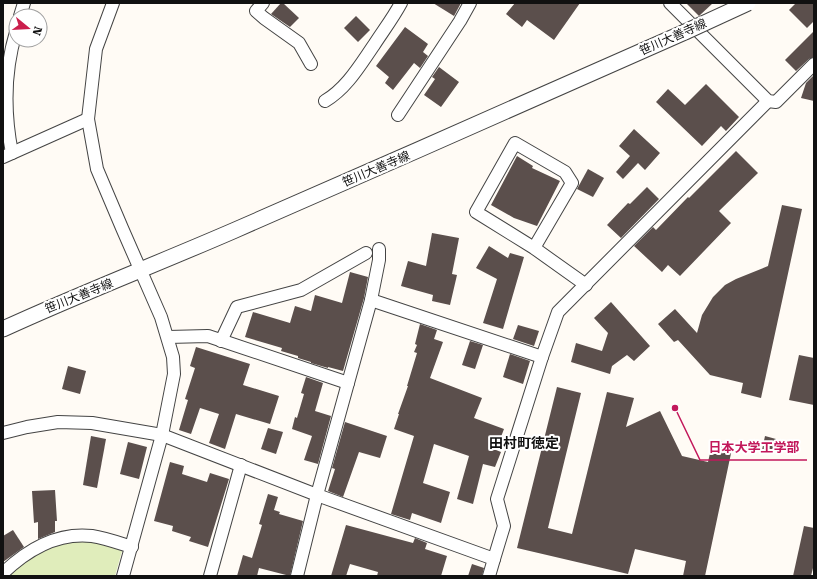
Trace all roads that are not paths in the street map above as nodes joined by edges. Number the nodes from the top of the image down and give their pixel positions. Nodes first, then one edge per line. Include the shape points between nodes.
1 (113, 3) edge
2 (263, 3) edge
3 (401, 3) edge
4 (470, 3) edge
5 (670, 3) edge
6 (748, 3) edge
7 (12, 48) edge
8 (311, 64) dead end
9 (814, 64) edge
10 (325, 101) dead end
11 (768, 101) junction
12 (398, 115) dead end
13 (88, 119) junction
14 (8, 155) edge
15 (534, 248) junction
16 (379, 249) dead end
17 (366, 253) dead end
18 (140, 271) junction
19 (586, 285) junction
20 (371, 300) junction
21 (3, 329) edge
22 (168, 337) junction
23 (221, 341) junction
24 (542, 357) junction
25 (348, 383) junction
26 (3, 433) edge
27 (162, 435) junction
28 (241, 465) junction
29 (317, 495) junction
30 (132, 547) junction
31 (494, 559) junction
32 (3, 573) edge
33 (123, 576) edge
34 (210, 576) edge
35 (297, 576) edge
36 (489, 576) edge

1 - 13 street via 96,49
2 - 8 street via 256,11 299,43
3 - 10 street via 356,70 341,89
4 - 12 street
5 - 11 street
6 - 18 street, 笹川大善寺線, bridge via 418,151
7 - 14 street via 7,81
9 - 11 street via 776,102
11 - 19 street
13 - 14 street
13 - 18 street via 97,169
15 - 15 street via 476,212 515,143 565,172 572,183
15 - 19 street
16 - 20 street
17 - 23 street via 301,290 237,307
18 - 21 street, 笹川大善寺線
18 - 22 street via 162,317
19 - 24 street via 558,312
20 - 24 street
20 - 25 street
22 - 23 street via 208,336
22 - 27 street via 174,374
23 - 25 street
24 - 31 street via 497,499 504,526
25 - 29 street
26 - 27 street via 58,422 92,423
27 - 28 street
27 - 30 street
28 - 29 street
28 - 34 street
29 - 31 street
29 - 35 street
30 - 32 street via 92,536 53,540 21,556
30 - 33 street
31 - 36 street

